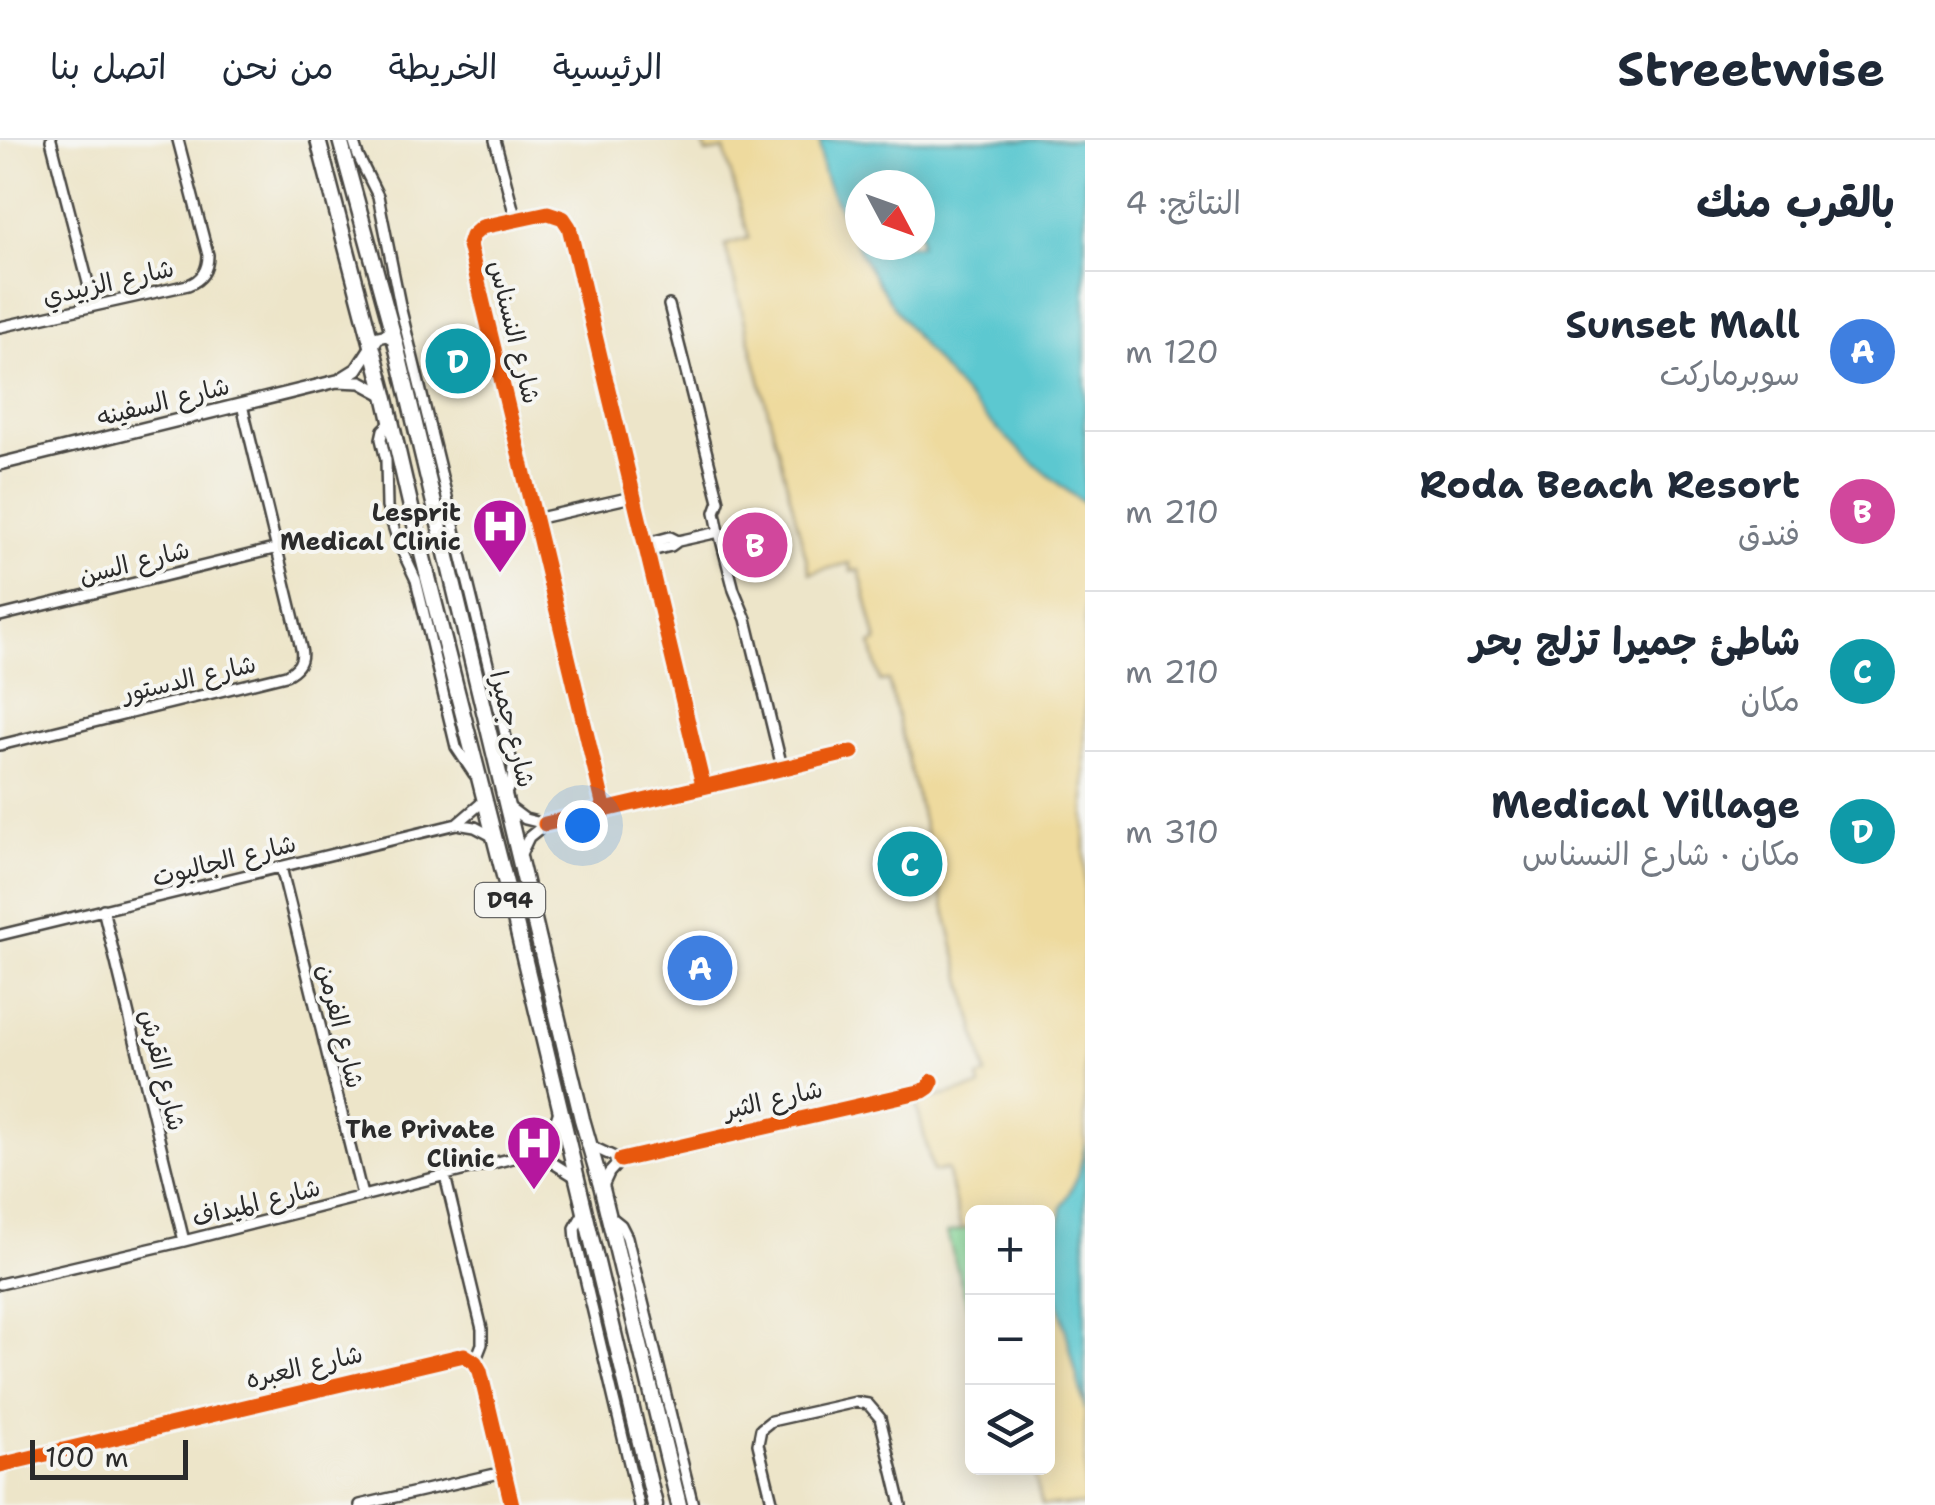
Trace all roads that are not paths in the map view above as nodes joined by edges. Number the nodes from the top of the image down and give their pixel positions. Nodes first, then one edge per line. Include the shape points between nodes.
1 (51, 140) edge
2 (178, 140) edge
3 (318, 140) edge
4 (340, 140) edge
5 (354, 140) edge
6 (495, 140) edge
7 (516, 220) junction
8 (381, 286) junction
9 (359, 296) junction
10 (670, 305) dead end
11 (94, 306) junction
12 (0, 328) edge
13 (395, 340) junction
14 (372, 346) junction
15 (337, 381) junction
16 (385, 395) junction
17 (242, 405) junction
18 (391, 422) junction
19 (0, 464) edge
20 (632, 497) junction
21 (535, 520) junction
22 (719, 532) junction
23 (278, 548) junction
24 (646, 548) junction
25 (0, 616) edge
26 (0, 744) edge
27 (852, 752) dead end
28 (782, 768) junction
29 (480, 779) junction
30 (703, 786) junction
31 (486, 800) junction
32 (507, 801) junction
33 (606, 811) junction
34 (457, 824) junction
35 (545, 824) junction
36 (494, 836) junction
37 (520, 856) junction
38 (280, 867) junction
39 (103, 910) junction
40 (0, 935) edge
41 (932, 1080) dead end
42 (560, 1108) junction
43 (590, 1145) junction
44 (521, 1156) junction
45 (621, 1160) junction
46 (446, 1176) junction
47 (576, 1178) junction
48 (602, 1189) junction
49 (362, 1195) junction
50 (584, 1212) junction
51 (607, 1214) junction
52 (184, 1241) junction
53 (0, 1284) edge
54 (475, 1362) junction
55 (616, 1408) junction
56 (636, 1428) junction
57 (0, 1466) edge
58 (504, 1472) junction
59 (360, 1505) edge
60 (512, 1505) edge
61 (638, 1505) edge
62 (655, 1505) edge
63 (679, 1505) edge
64 (692, 1505) edge
65 (772, 1505) edge
66 (901, 1505) edge

1 - 11 street
2 - 11 street, شارع الزبيدي via 208,255 204,274 188,285
3 - 9 main road, شارع جميرا / D94
4 - 8 main road, شارع جميرا / D94
5 - 32 street via 378,196 509,748 514,774
6 - 7 street
7 - 20 street, شارع النسناس via 554,213 569,227
7 - 21 street, شارع النسناس via 482,227 468,245
8 - 9 main road via 372,300
8 - 13 main road, شارع جميرا / D94
9 - 14 main road, شارع جميرا / D94
10 - 22 street via 719,501
11 - 12 street, شارع الزبيدي
13 - 14 street via 382,336
13 - 32 main road, شارع جميرا / D94
14 - 15 street via 357,369
14 - 16 main road, شارع جميرا / D94
15 - 16 street via 361,382
15 - 17 street, شارع السفينه
16 - 18 main road, شارع جميرا / D94
17 - 19 street, شارع السفينه
17 - 23 street, شارع الدستور
18 - 29 main road, شارع جميرا / D94
18 - 29 street via 381,440 390,518 416,580 456,747
20 - 21 street
20 - 24 street, شارع النسناس
21 - 33 street, شارع النسناس
22 - 24 street via 670,537
22 - 28 street
23 - 25 street, شارع السن
23 - 26 street, شارع الدستور via 302,654 295,671
24 - 30 street, شارع النسناس
27 - 28 street
28 - 30 street
29 - 31 main road, شارع جميرا / D94
30 - 33 street
31 - 34 street, شارع الجالبوت
31 - 36 main road, شارع جميرا / D94
32 - 35 street via 525,819
32 - 37 main road, شارع جميرا / D94
33 - 35 street
34 - 36 street
34 - 38 street, شارع الجالبوت
35 - 37 street
36 - 42 main road, شارع جميرا / D94
37 - 43 main road, شارع جميرا / D94
38 - 39 street, شارع الجالبوت
38 - 49 street, شارع الفرمن
39 - 40 street, شارع الجالبوت
39 - 52 street, شارع القرش
41 - 45 street, شارع الثبر via 923,1090
42 - 44 street via 543,1140
42 - 47 main road, شارع جميرا / D94
43 - 45 street
43 - 48 main road, شارع جميرا / D94
44 - 46 street, شارع الميداف
44 - 47 street via 548,1160
45 - 48 street
46 - 49 street, شارع الميداف
46 - 54 street via 482,1329
47 - 50 main road, شارع جميرا / D94
48 - 51 main road, شارع جميرا / D94
49 - 52 street, شارع الميداف
50 - 55 street via 576,1240
50 - 56 main road, شارع جميرا / D94
51 - 63 main road, شارع جميرا / D94
51 - 64 street via 627,1237
52 - 53 street, شارع الميداف
54 - 57 street, شارع العبره via 452,1357
54 - 58 street
55 - 56 main road
55 - 61 street
56 - 62 main road, شارع جميرا / D94
58 - 59 street
58 - 60 street
65 - 66 street via 758,1444 761,1428 856,1402 873,1407 880,1418

